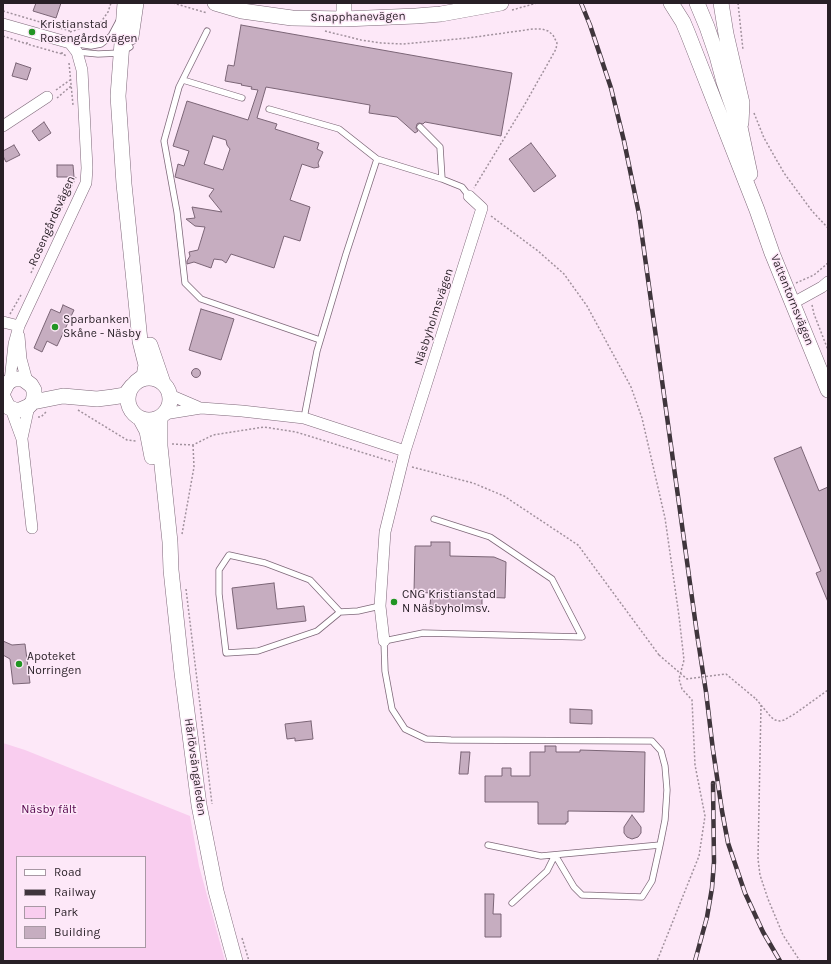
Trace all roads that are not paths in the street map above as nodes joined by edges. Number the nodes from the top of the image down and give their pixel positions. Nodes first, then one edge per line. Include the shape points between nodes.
1 (215, 3) edge
2 (344, 3) edge
3 (501, 3) edge
4 (671, 3) edge
5 (697, 3) edge
6 (721, 3) edge
7 (124, 5) edge
8 (344, 19) junction
9 (3, 24) edge
10 (207, 31) dead end
11 (71, 45) junction
12 (125, 50) junction
13 (183, 80) junction
14 (724, 82) junction
15 (47, 97) road end
16 (242, 98) dead end
17 (269, 109) dead end
18 (3, 126) edge
19 (420, 127) dead end
20 (740, 128) junction
21 (724, 130) junction
22 (377, 159) junction
23 (442, 179) junction
24 (469, 196) joint
25 (757, 210) junction
26 (129, 224) junction
27 (828, 282) edge
28 (793, 303) junction
29 (5, 323) edge
30 (19, 326) junction
31 (320, 340) junction
32 (29, 383) junction
33 (134, 384) junction
34 (167, 389) junction
35 (828, 390) edge
36 (5, 395) edge
37 (63, 396) junction
38 (97, 399) junction
39 (129, 406) junction
40 (201, 408) junction
41 (29, 409) junction
42 (162, 416) junction
43 (140, 418) junction
44 (304, 418) junction
45 (22, 439) junction
46 (405, 451) junction
47 (434, 519) dead end
48 (32, 528) dead end
49 (171, 570) junction
50 (380, 606) junction
51 (340, 612) junction
52 (384, 641) junction
53 (488, 845) dead end
54 (660, 845) junction
55 (555, 855) junction
56 (512, 903) dead end
57 (235, 961) edge

1 - 8 main road, Snapphanevägen via 292,18
2 - 8 main road
3 - 8 main road, Snapphanevägen via 435,14
4 - 21 main road via 683,22
5 - 14 main road, Vattentornsvägen
6 - 20 main road via 742,102
7 - 11 lane via 111,36 101,44
7 - 12 main road
9 - 11 street
10 - 13 lane
11 - 12 lane via 98,54
11 - 30 street, Rosengårdsvägen via 82,70 86,183
12 - 26 main road via 121,137
13 - 16 lane
13 - 31 lane via 164,141 177,212 185,283 201,299
14 - 20 main road, Vattentornsvägen
14 - 21 main road, Vattentornsvägen
15 - 18 street
17 - 22 lane via 339,129
19 - 23 lane via 440,146
20 - 25 main road, Vattentornsvägen
21 - 25 main road, Vattentornsvägen
22 - 23 lane
22 - 31 lane
23 - 24 lane via 462,187
24 - 46 street, Näsbyholmsvägen via 482,208
25 - 28 main road, Vattentornsvägen
26 - 33 main road via 140,334 146,365 144,376
26 - 34 main road via 142,285 151,349
27 - 28 street
28 - 35 main road, Vattentornsvägen
29 - 30 street
30 - 32 street, Rosengårdsvägen via 21,359
30 - 36 street, Rosengårdsvägen
31 - 44 lane
32 - 36 main road via 18,379
32 - 37 main road
32 - 41 main road via 34,390 34,396
33 - 34 main road via 142,378 150,377 157,379
33 - 38 main road via 125,395
33 - 39 main road via 128,392
34 - 40 street via 186,403
34 - 42 main road via 170,402
36 - 41 main road via 20,410
36 - 45 street
37 - 38 main road
37 - 41 main road
38 - 39 main road via 114,405
39 - 43 main road via 135,416
40 - 42 street
40 - 44 street
41 - 45 street
42 - 43 main road via 153,420
42 - 49 main road, Härlövsängaleden via 160,446
43 - 49 main road, Härlövsängaleden via 147,431 163,543
44 - 46 street
45 - 48 street
46 - 50 street, Näsbyholmsvägen via 385,532
47 - 52 lane via 490,537 552,579 582,636 423,633
49 - 57 main road, Härlövsängaleden via 199,805 216,891
50 - 51 lane
50 - 52 street, Näsbyholmsvägen
51 - 51 lane via 317,631 258,651 226,653 219,594 219,570 229,555 265,563 310,580
52 - 54 lane via 385,671 392,709 405,729 426,739 652,742 661,751 667,790
53 - 55 lane via 541,856
54 - 55 lane
54 - 55 lane via 652,881 642,897 582,895 574,887
55 - 56 lane via 547,871

